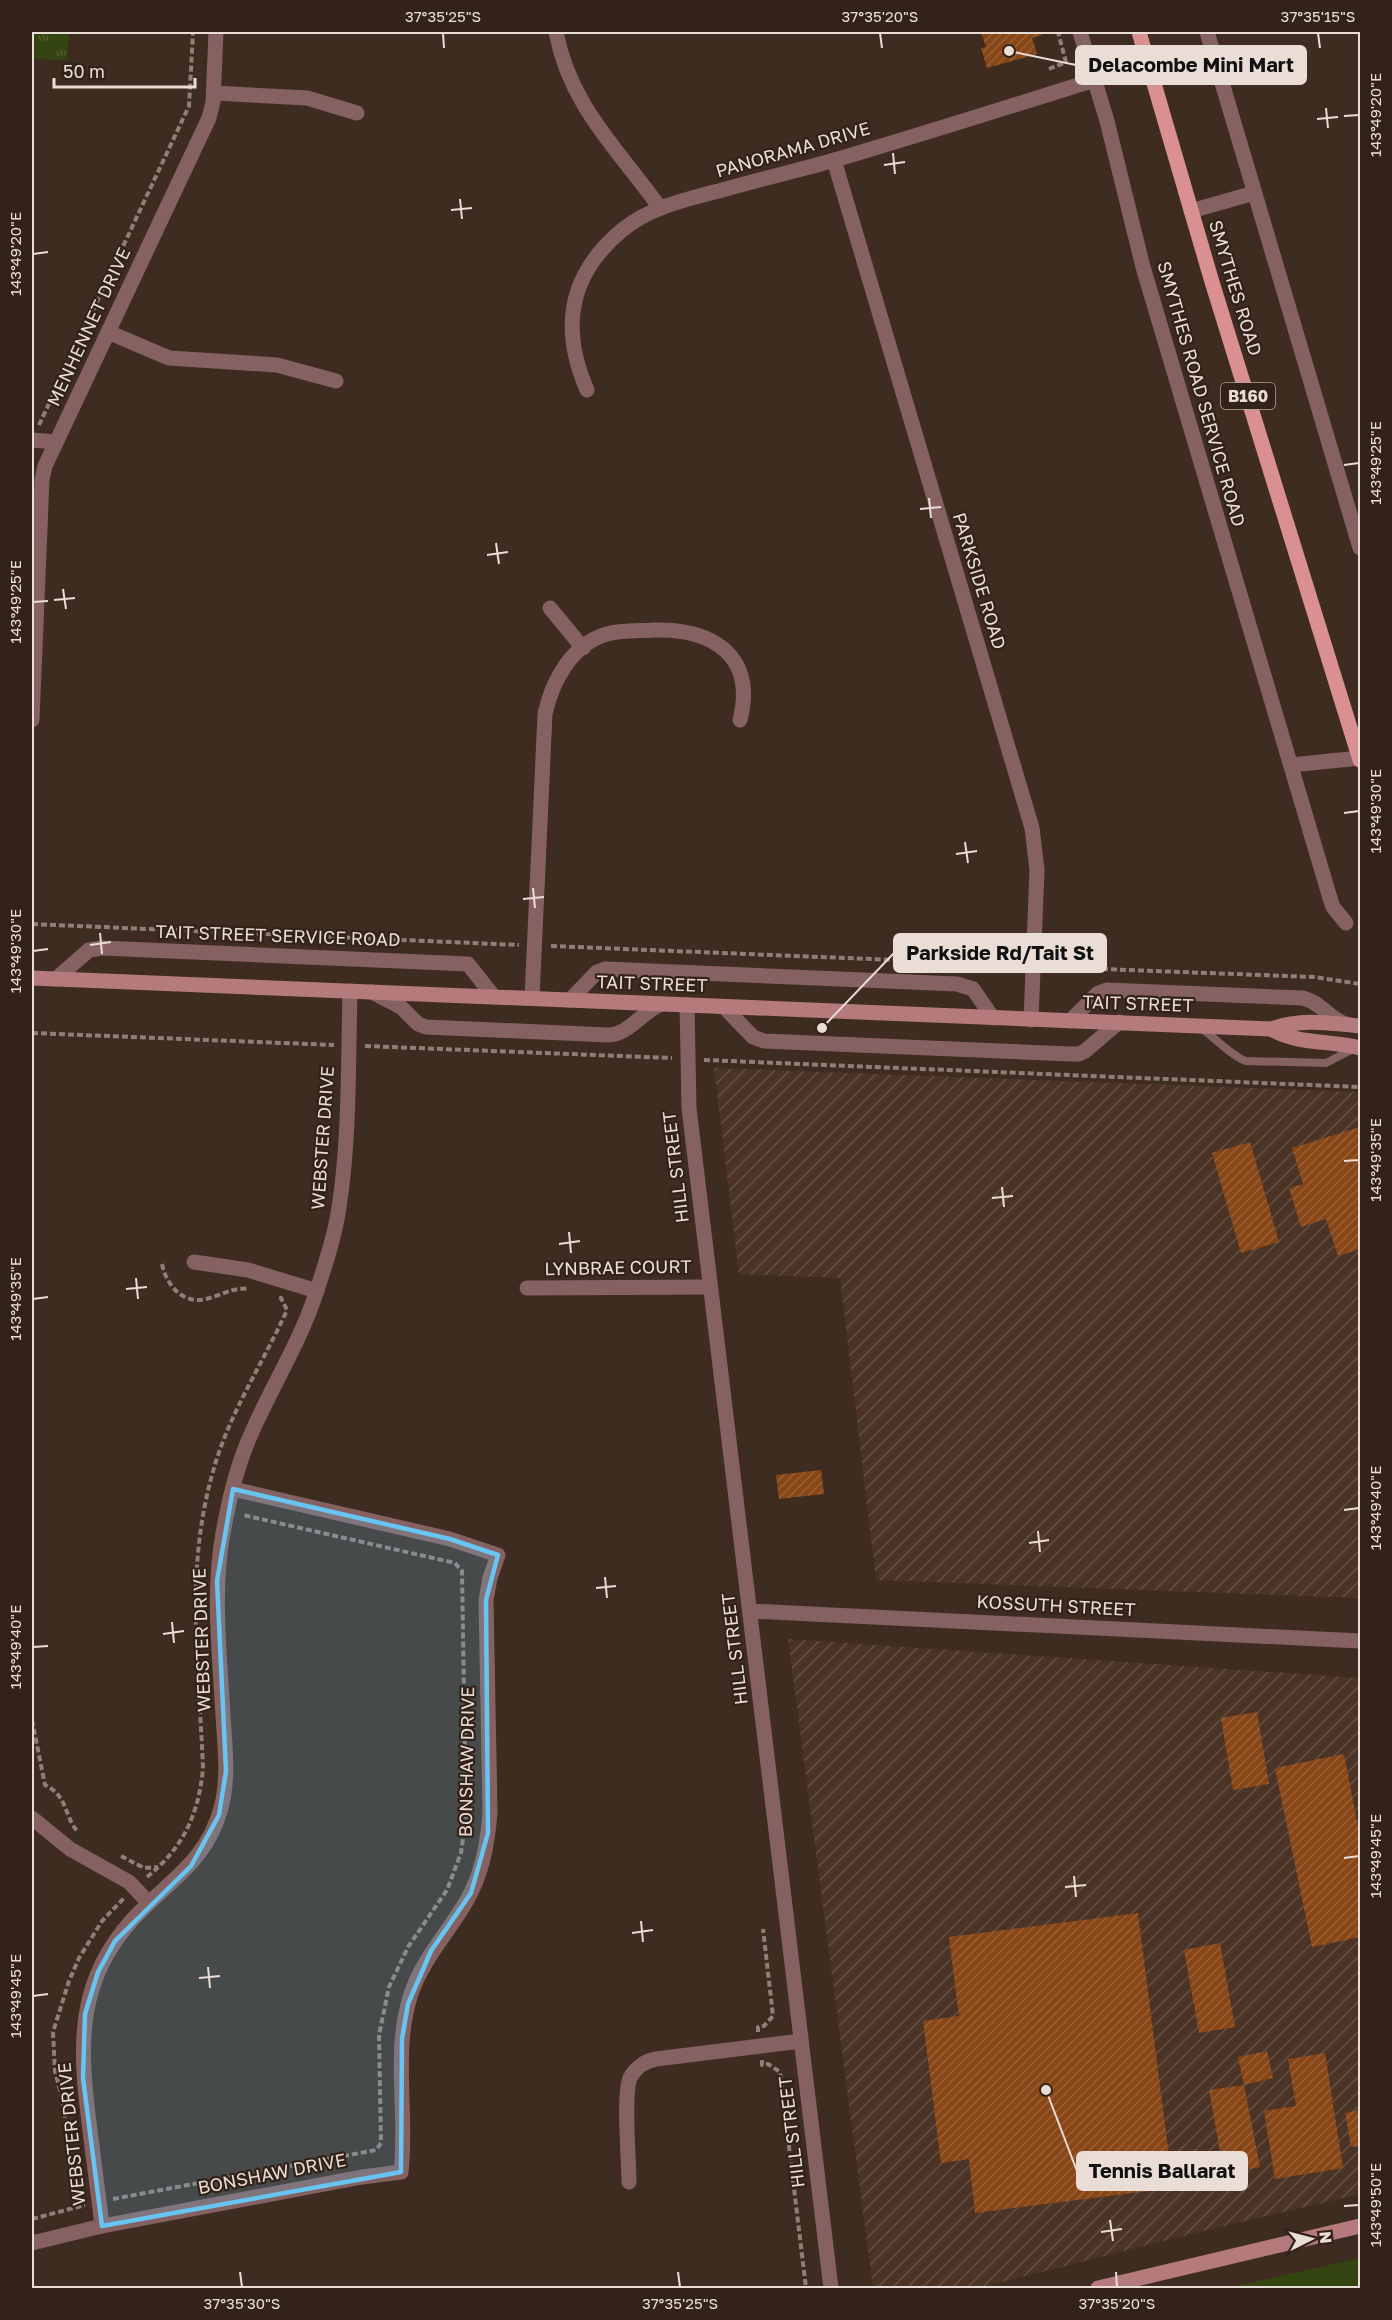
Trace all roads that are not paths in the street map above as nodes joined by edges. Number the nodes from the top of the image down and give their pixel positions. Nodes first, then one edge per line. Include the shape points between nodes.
1 (216, 32) edge
2 (556, 32) edge
3 (1080, 32) edge
4 (1138, 32) edge
5 (1207, 32) edge
6 (1148, 63) junction
7 (1095, 80) junction
8 (213, 93) junction
9 (357, 113) dead end
10 (834, 160) junction
11 (1254, 193) junction
12 (660, 208) junction
13 (1191, 211) junction
14 (108, 332) junction
15 (336, 381) dead end
16 (587, 390) dead end
17 (33, 437) edge
18 (56, 442) junction
19 (1359, 540) edge
20 (550, 608) dead end
21 (583, 648) junction
22 (32, 695) edge
23 (32, 720) edge
24 (740, 720) dead end
25 (1360, 759) edge
26 (1291, 765) junction
27 (1346, 924) dead end
28 (32, 978) edge
29 (56, 979) junction
30 (350, 991) junction
31 (372, 992) junction
32 (494, 997) junction
33 (532, 999) junction
34 (570, 1000) junction
35 (662, 1004) junction
36 (687, 1005) junction
37 (724, 1007) junction
38 (993, 1018) junction
39 (1031, 1020) junction
40 (1070, 1021) junction
41 (1119, 1022) junction
42 (1354, 1025) edge
43 (1198, 1026) junction
44 (1271, 1029) junction
45 (1360, 1048) edge
46 (194, 1262) dead end
47 (710, 1287) junction
48 (527, 1288) dead end
49 (317, 1291) junction
50 (233, 1490) junction
51 (750, 1611) junction
52 (1360, 1641) edge
53 (32, 1818) edge
54 (149, 1903) junction
55 (801, 2041) junction
56 (629, 2182) dead end
57 (102, 2226) junction
58 (1360, 2226) edge
59 (32, 2243) edge
60 (831, 2289) edge
61 (1098, 2289) edge

1 - 8 street, MENHENNET DRIVE
2 - 12 street via 570,78 587,112
3 - 7 street, SMYTHES ROAD SERVICE ROAD
4 - 6 main road, SMYTHES ROAD / B160
5 - 11 street
6 - 7 street, PANORAMA DRIVE
6 - 13 main road, SMYTHES ROAD / B160
7 - 10 street, PANORAMA DRIVE
7 - 26 street, SMYTHES ROAD SERVICE ROAD via 1143,267
8 - 9 street via 307,99
8 - 14 street, MENHENNET DRIVE via 209,118
10 - 12 street, PANORAMA DRIVE
10 - 39 street, PARKSIDE ROAD via 1032,828 1037,870
11 - 13 street
11 - 19 street
12 - 16 street, PANORAMA DRIVE via 635,220 612,240 580,284 573,310 573,336
13 - 25 main road, SMYTHES ROAD / B160
14 - 15 street via 169,358 277,365
14 - 18 street, MENHENNET DRIVE
17 - 18 street
18 - 22 street, MENHENNET DRIVE via 42,480
20 - 21 street
21 - 24 street via 604,635 625,632 674,630 707,637 725,650 739,671 744,695
21 - 33 street via 556,681 545,714
22 - 23 street, MENHENNET DRIVE
25 - 26 street
26 - 27 street, SMYTHES ROAD SERVICE ROAD via 1331,903
28 - 29 street, TAIT STREET
29 - 30 street, TAIT STREET
29 - 32 street, TAIT STREET SERVICE ROAD via 89,950 102,948 466,964
30 - 31 street, TAIT STREET
30 - 49 street, WEBSTER DRIVE via 344,1160 338,1213
31 - 32 street, TAIT STREET
31 - 35 street via 401,1007 423,1027 608,1035 621,1033
32 - 33 street, TAIT STREET
33 - 34 street, TAIT STREET
34 - 35 street, TAIT STREET
34 - 38 street via 597,972 605,969 922,982 971,987
35 - 36 street, TAIT STREET
36 - 37 street, TAIT STREET
36 - 47 street, HILL STREET via 689,1108
37 - 38 street, TAIT STREET
37 - 41 street via 753,1037 764,1041 1070,1054 1085,1051
38 - 39 street, TAIT STREET
39 - 40 street, TAIT STREET
40 - 41 street, TAIT STREET
40 - 42 street via 1098,993 1113,990 1303,998 1335,1019
41 - 43 street, TAIT STREET
42 - 44 street, TAIT STREET via 1297,1022
43 - 44 street, TAIT STREET
43 - 45 lane via 1246,1061 1326,1063
44 - 45 street, TAIT STREET via 1293,1039
46 - 49 street via 248,1270
47 - 48 street, LYNBRAE COURT
47 - 51 street, HILL STREET
49 - 50 street, WEBSTER DRIVE via 250,1435
50 - 54 street, WEBSTER DRIVE via 220,1551 217,1599 226,1756 223,1797 219,1815 200,1854
50 - 57 street, BONSHAW DRIVE via 450,1539 498,1555 486,1600 488,1833 471,1893 431,1951 408,2004 402,2039 401,2172
51 - 52 street, KOSSUTH STREET
51 - 55 street, HILL STREET
53 - 54 street via 70,1849 129,1882
54 - 57 street, WEBSTER DRIVE via 122,1931 103,1962 85,2014 83,2078
55 - 56 street via 651,2060 637,2069 627,2092
55 - 60 street, HILL STREET
57 - 59 street, BONSHAW DRIVE
58 - 61 street

